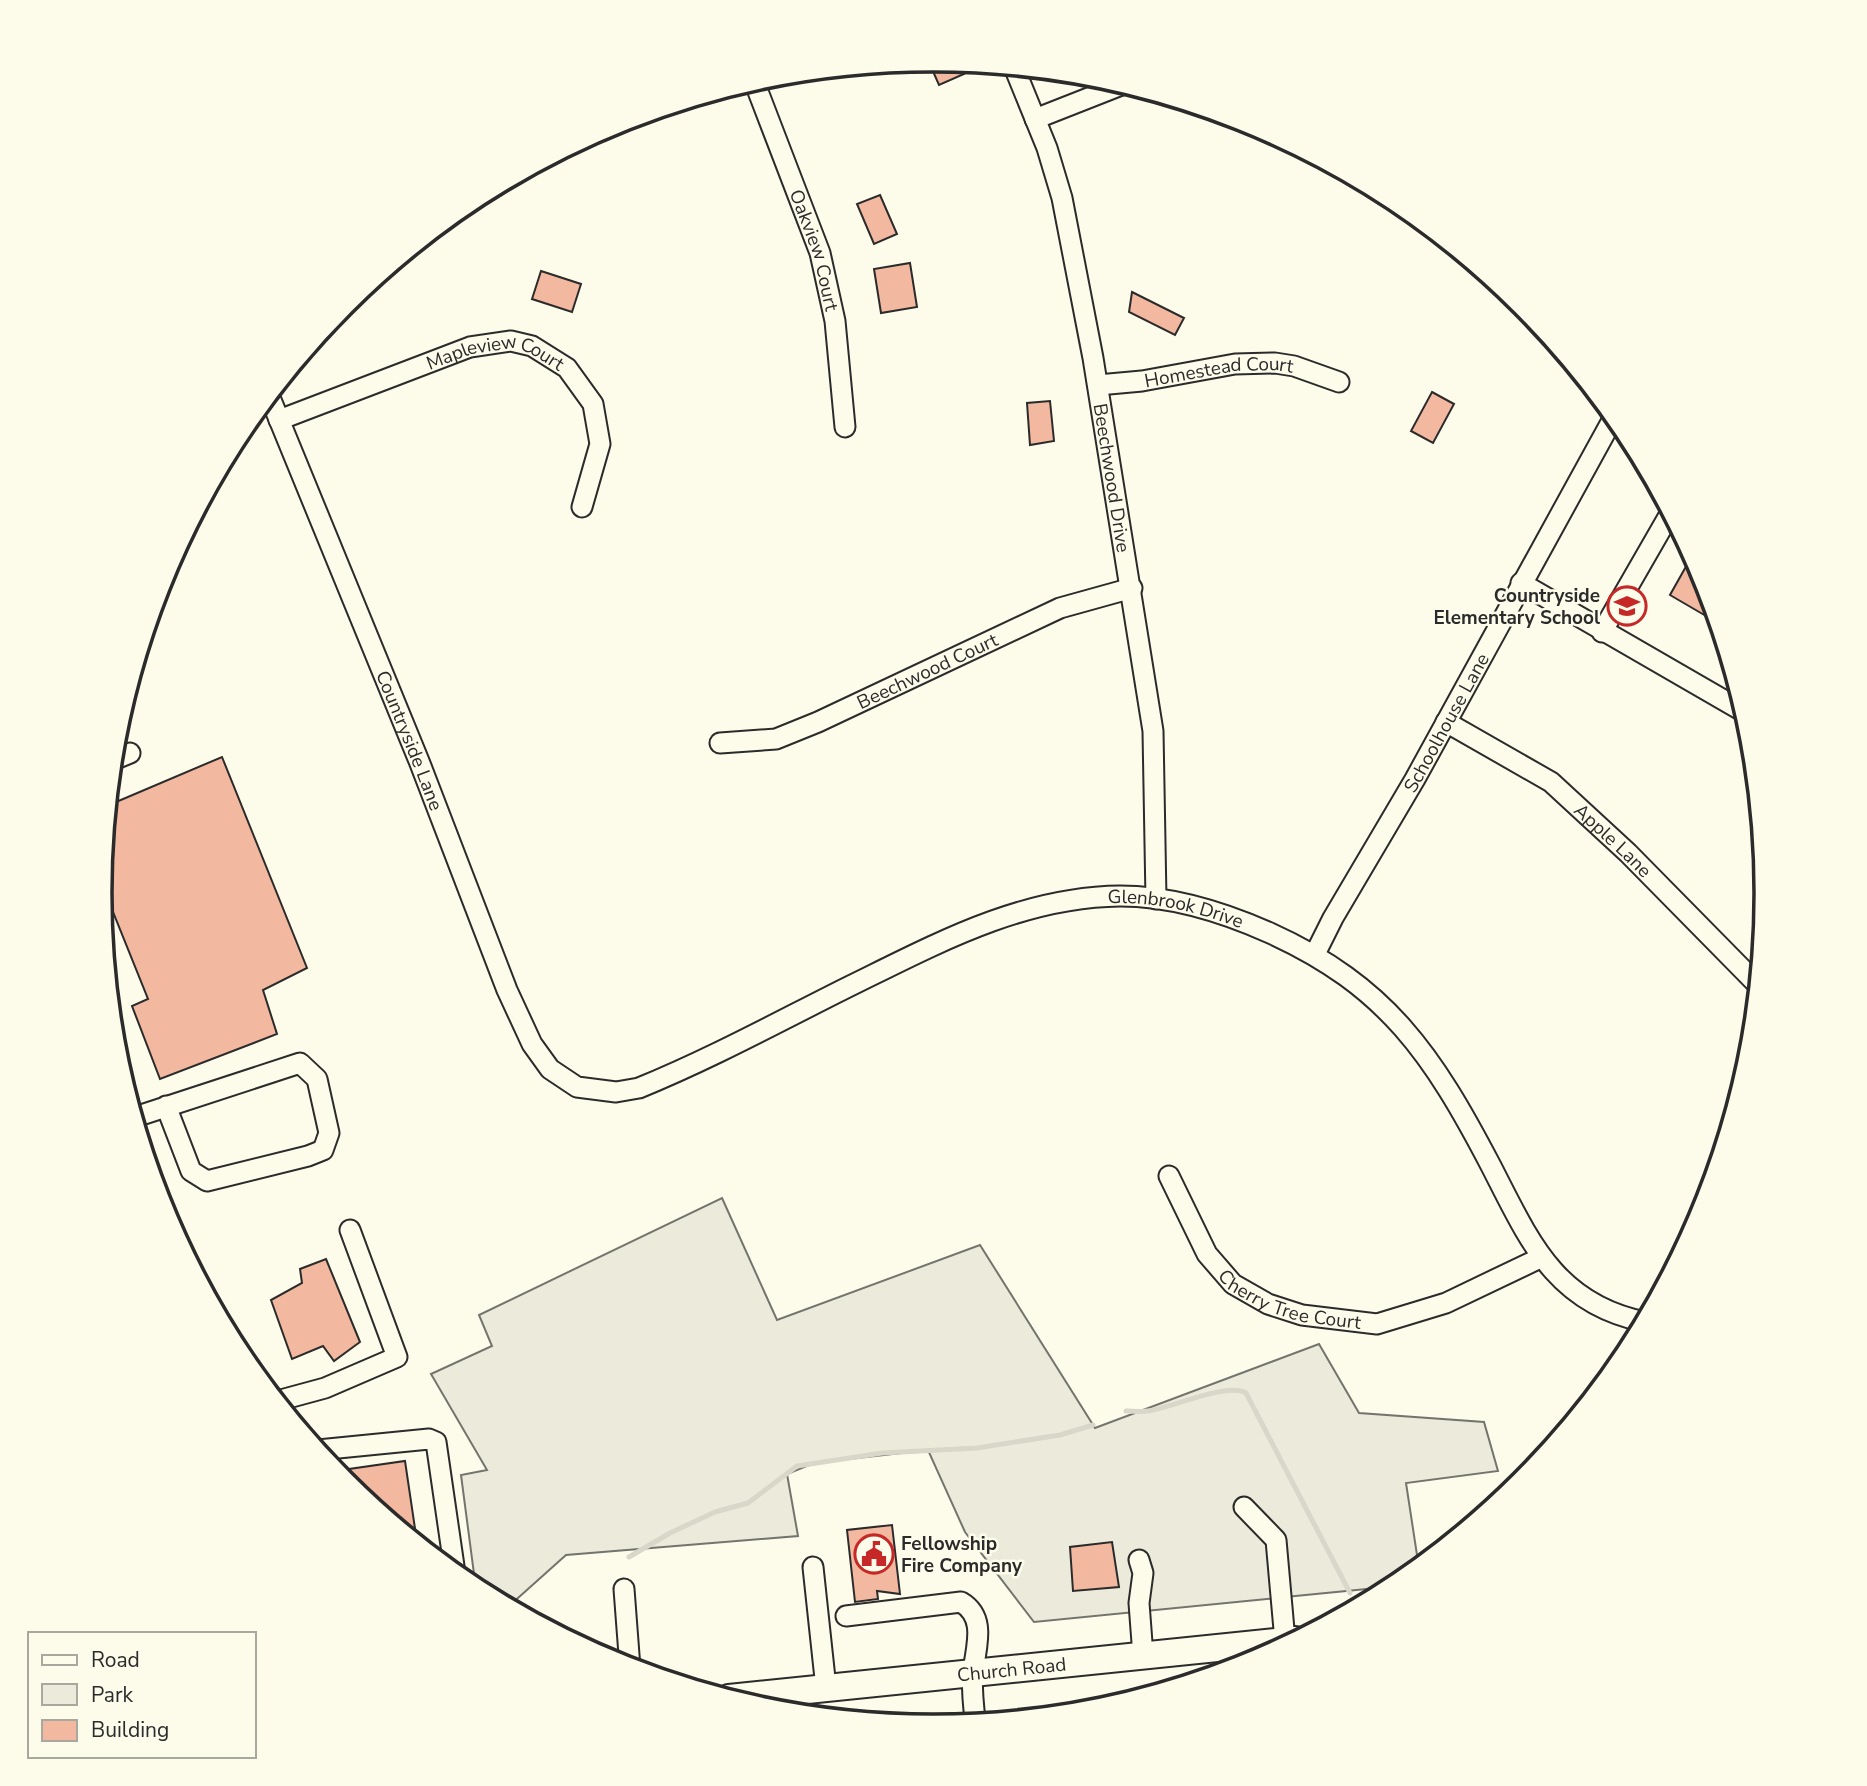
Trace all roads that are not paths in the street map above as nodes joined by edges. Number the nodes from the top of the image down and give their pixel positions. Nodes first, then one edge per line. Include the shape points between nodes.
1 (1018, 77) edge
2 (758, 91) edge
3 (1106, 91) edge
4 (1035, 119) junction
5 (1339, 382) dead end
6 (1098, 385) junction
7 (273, 405) edge
8 (279, 419) junction
9 (1609, 426) edge
10 (845, 427) dead end
11 (582, 507) dead end
12 (1666, 521) edge
13 (1521, 583) junction
14 (1132, 588) junction
15 (1602, 632) junction
16 (1733, 706) edge
17 (1446, 722) junction
18 (720, 743) dead end
19 (1156, 899) junction
20 (1315, 954) junction
21 (1750, 977) edge
22 (562, 1079) joint
23 (166, 1106) junction
24 (143, 1114) edge
25 (1169, 1176) dead end
26 (351, 1230) dead end
27 (1541, 1258) junction
28 (1635, 1319) edge
29 (287, 1398) edge
30 (330, 1449) edge
31 (1244, 1507) dead end
32 (453, 1559) edge
33 (1139, 1560) dead end
34 (813, 1567) dead end
35 (624, 1589) dead end
36 (846, 1616) dead end
37 (1289, 1634) edge
38 (1267, 1643) edge
39 (629, 1656) edge
40 (1143, 1656) junction
41 (973, 1673) junction
42 (825, 1688) junction
43 (759, 1695) edge
44 (975, 1712) edge

1 - 4 street, Beechwood Drive
2 - 10 street, Oakview Court via 820,253 835,321
3 - 4 street
4 - 6 street, Beechwood Drive via 1062,198
5 - 6 street, Homestead Court via 1276,363 1235,364
6 - 14 street, Beechwood Drive
7 - 8 street, Countryside Lane
8 - 11 street, Mapleview Court via 470,347 511,341 532,346 567,368 593,404 600,444
8 - 22 street, Countryside Lane via 511,999 541,1058
9 - 13 street, Schoolhouse Lane
12 - 15 street
13 - 15 street
13 - 17 street, Schoolhouse Lane
14 - 18 street, Beechwood Court via 1060,608 776,739
14 - 19 street, Beechwood Drive via 1153,731
15 - 16 street
17 - 20 street, Schoolhouse Lane
17 - 21 street, Apple Lane via 1551,782
19 - 20 street, Glenbrook Drive via 1239,920
19 - 22 street, Glenbrook Drive via 1085,899 996,918 639,1088 595,1092
20 - 27 street, Glenbrook Drive via 1373,995 1424,1054
23 - 23 street via 300,1063 317,1079 329,1133 323,1150 308,1156 207,1181 191,1171
23 - 24 street
25 - 27 street, Cherry Tree Court via 1207,1254 1233,1284 1268,1304 1302,1315 1377,1324 1446,1303
26 - 29 street via 397,1357 325,1388
27 - 28 street, Glenbrook Drive via 1585,1300
30 - 32 street via 436,1442
31 - 37 street via 1276,1540
33 - 40 street
34 - 42 street
35 - 39 street
36 - 41 street via 961,1602 974,1614 979,1633
38 - 40 main road, Church Road
40 - 41 main road, Church Road
41 - 42 main road, Church Road
41 - 44 street
42 - 43 main road, Church Road

